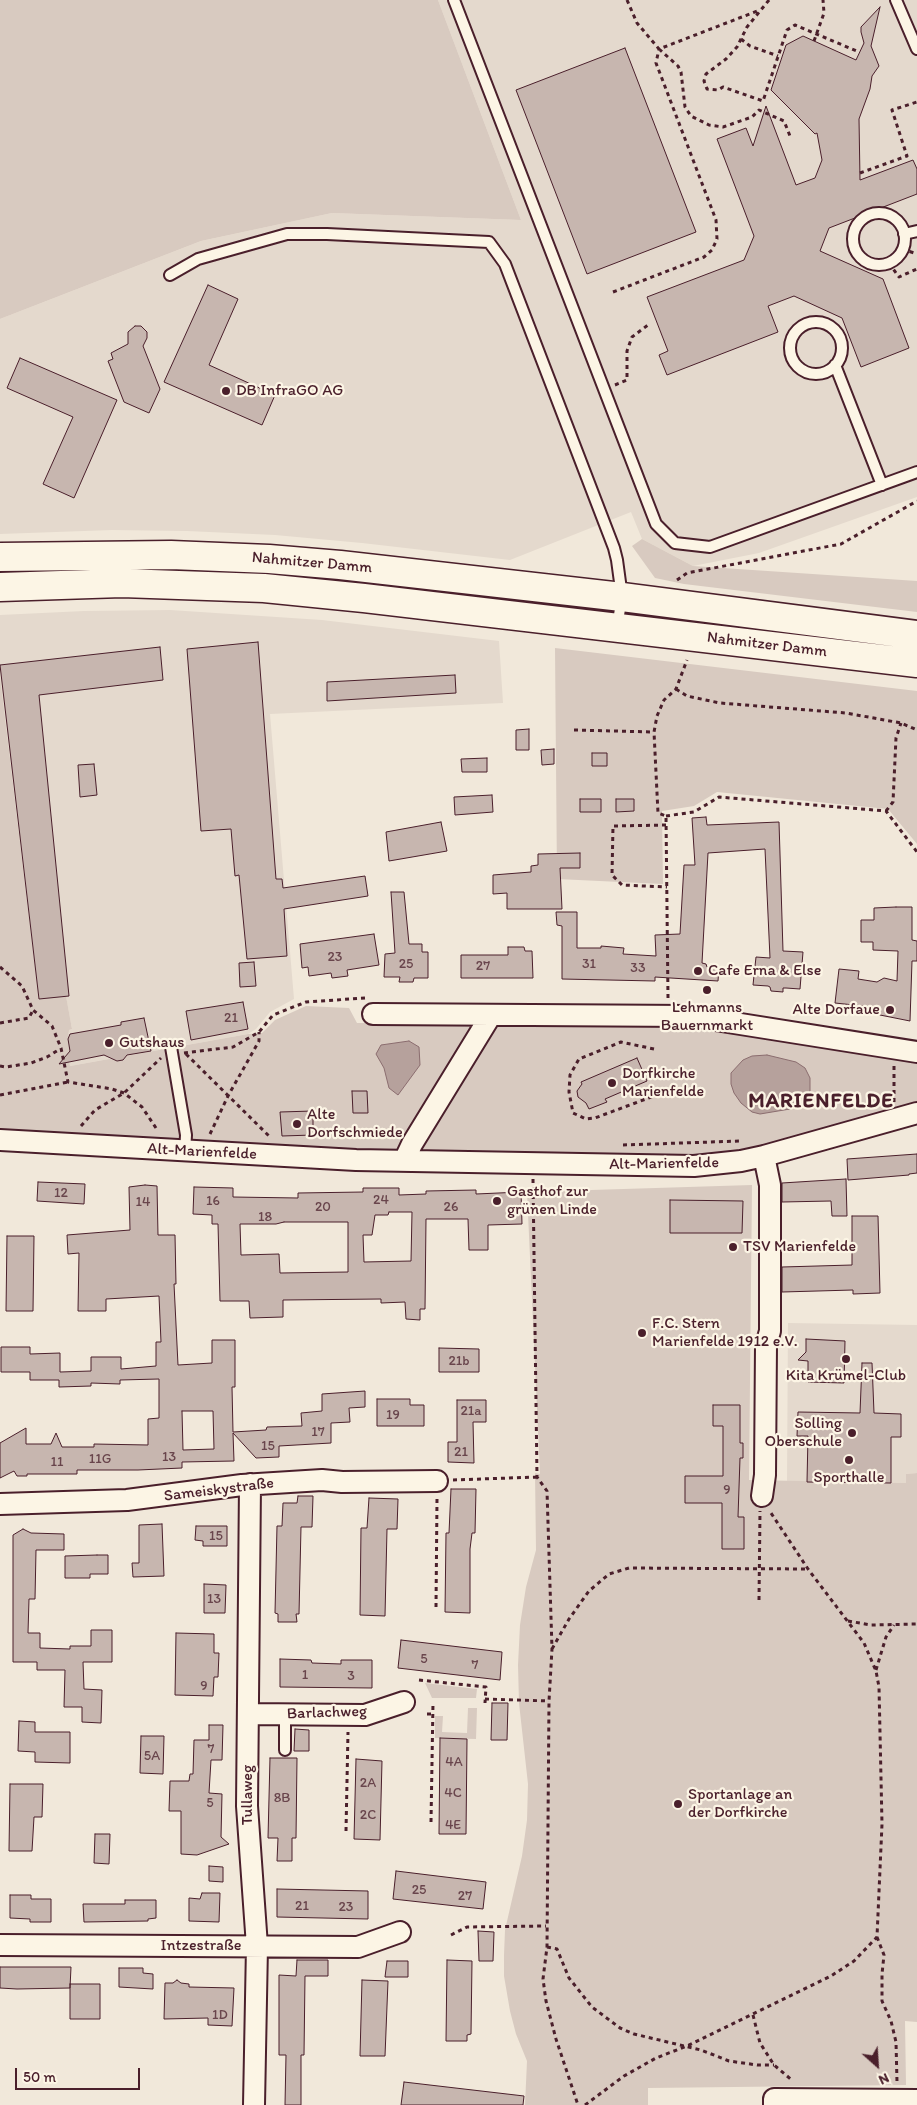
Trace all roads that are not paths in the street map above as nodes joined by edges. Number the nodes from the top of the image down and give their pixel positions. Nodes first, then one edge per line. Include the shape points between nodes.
1 (454, 0) edge
2 (896, 0) edge
3 (917, 49) edge
4 (917, 231) edge
5 (904, 234) junction
6 (170, 275) dead end
7 (835, 365) junction
8 (917, 472) edge
9 (882, 485) junction
10 (0, 557) edge
11 (0, 587) edge
12 (622, 597) junction
13 (617, 627) junction
14 (917, 636) edge
15 (917, 663) edge
16 (371, 1006) road end
17 (491, 1015) junction
18 (171, 1051) road end
19 (917, 1052) edge
20 (909, 1107) edge
21 (0, 1140) edge
22 (185, 1152) junction
23 (764, 1156) junction
24 (404, 1161) junction
25 (437, 1481) road end
26 (250, 1484) junction
27 (762, 1496) road end
28 (0, 1504) edge
29 (404, 1702) dead end
30 (249, 1714) junction
31 (285, 1714) junction
32 (285, 1750) dead end
33 (400, 1932) dead end
34 (0, 1945) edge
35 (257, 1946) junction
36 (917, 2100) edge
37 (774, 2102) edge
38 (254, 2105) edge

1 - 9 lane via 656,524 675,543 710,547
2 - 3 lane
4 - 5 lane
5 - 5 lane via 896,220 881,214 866,217 855,229 853,245 863,260 880,265 896,258 902,249
6 - 12 lane via 198,259 287,234 489,242 505,264 614,548
7 - 7 lane via 842,349 837,333 831,327 807,323 794,333 790,350 792,358 804,371 820,373
7 - 9 lane
8 - 9 lane
10 - 12 main road, Nahmitzer Damm via 171,554 269,559
11 - 13 main road, Nahmitzer Damm via 122,583 264,588
12 - 13 lane
12 - 14 main road, Nahmitzer Damm
13 - 15 main road, Nahmitzer Damm
16 - 17 street
17 - 19 street via 690,1016
17 - 24 street
18 - 22 lane via 186,1135
20 - 23 street, Alt-Marienfelde
21 - 22 street, Alt-Marienfelde
22 - 24 street, Alt-Marienfelde
23 - 24 street, Alt-Marienfelde via 694,1166
23 - 27 street via 770,1185 770,1331 766,1346
25 - 26 street, Sameiskystraße via 322,1480
26 - 28 street, Sameiskystraße via 127,1500
26 - 30 street, Tullaweg
29 - 31 street, Barlachweg via 365,1715
30 - 31 street, Barlachweg
30 - 35 street, Tullaweg via 247,1826
31 - 32 lane
33 - 35 street, Intzestraße via 358,1947
34 - 35 street, Intzestraße
35 - 38 street, Tullaweg
36 - 37 street

